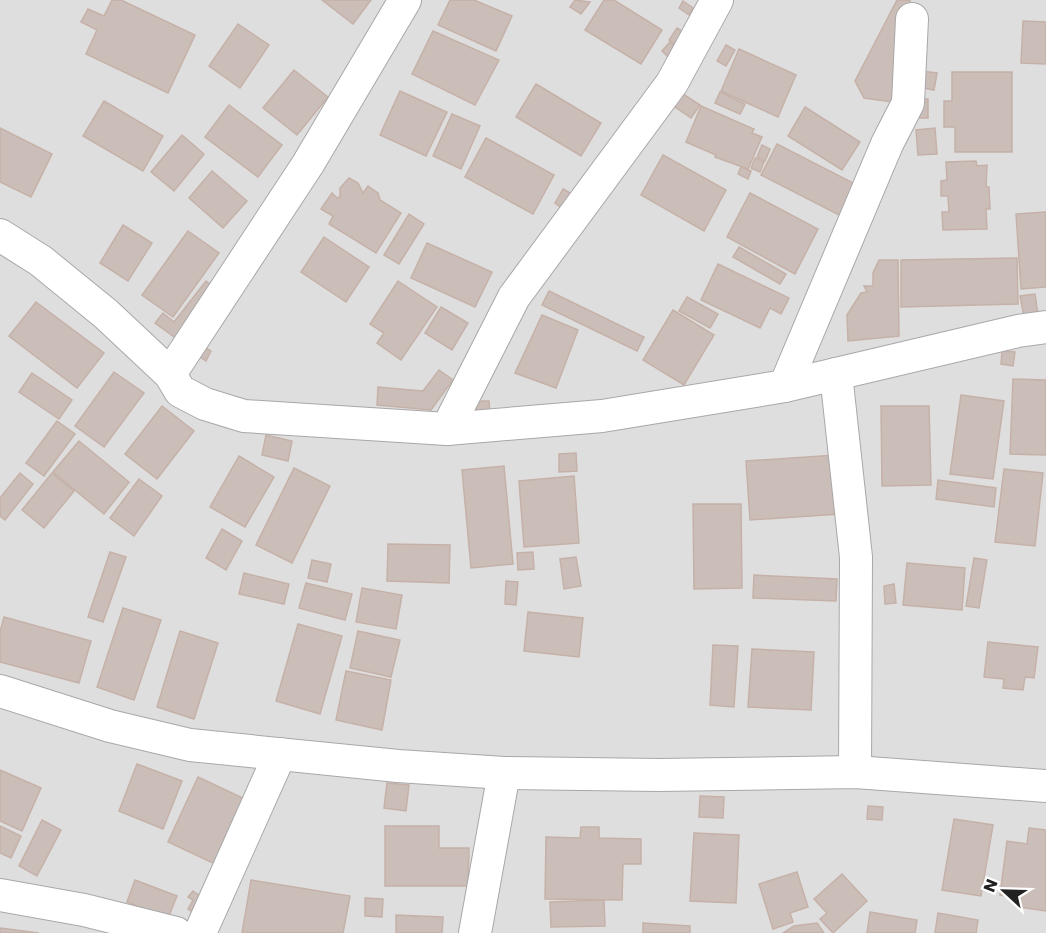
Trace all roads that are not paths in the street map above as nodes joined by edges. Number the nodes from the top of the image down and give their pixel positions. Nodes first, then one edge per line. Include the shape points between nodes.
1 (405, 0) edge
2 (717, 0) edge
3 (912, 19) dead end
4 (0, 235) edge
5 (1046, 327) edge
6 (836, 374) junction
7 (170, 375) junction
8 (785, 386) junction
9 (447, 429) junction
10 (0, 691) edge
11 (280, 754) junction
12 (855, 772) junction
13 (504, 773) junction
14 (1046, 786) edge
15 (0, 895) edge
16 (176, 933) edge
17 (200, 933) edge
18 (475, 933) edge

1 - 7 street via 308,164
2 - 9 street via 672,83 514,297
3 - 8 street via 908,103 886,144
4 - 7 street via 40,261 106,314
5 - 6 street
6 - 8 street
6 - 12 street via 856,557
7 - 9 street via 180,391 205,404 244,416
8 - 9 street via 602,416
10 - 11 street via 110,726 190,745
11 - 13 street
11 - 17 street
12 - 13 street via 659,776
12 - 14 street
13 - 18 street
15 - 16 street via 62,905

